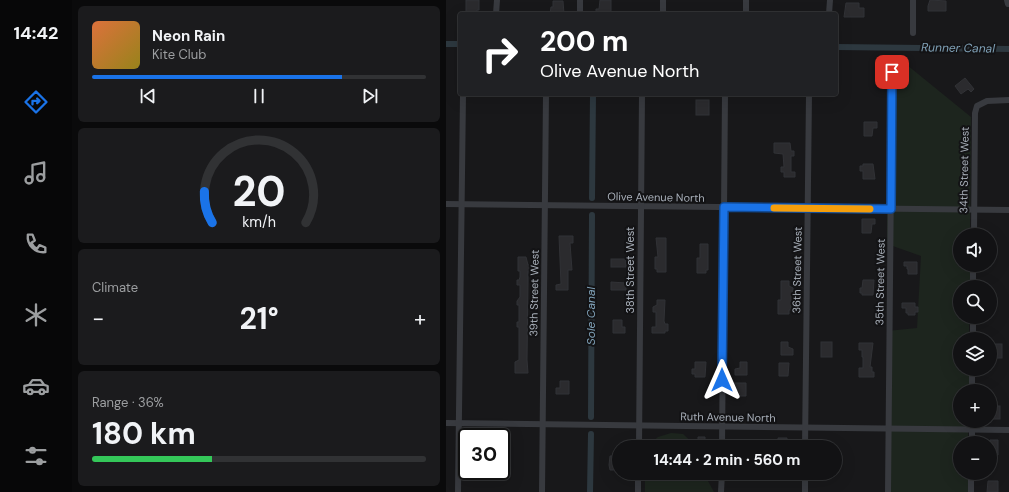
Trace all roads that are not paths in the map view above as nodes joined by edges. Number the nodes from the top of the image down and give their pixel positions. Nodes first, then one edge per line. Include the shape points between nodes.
1 (496, 0) edge
2 (580, 0) edge
3 (663, 0) edge
4 (746, 0) edge
5 (830, 0) edge
6 (913, 0) edge
7 (496, 12) edge
8 (580, 12) edge
9 (663, 12) edge
10 (746, 12) edge
11 (830, 12) edge
12 (912, 33) dead end
13 (892, 72) dead end
14 (463, 96) edge
15 (546, 96) edge
16 (642, 96) edge
17 (725, 96) edge
18 (809, 96) edge
19 (1009, 100) edge
20 (446, 204) edge
21 (461, 204) junction
22 (545, 205) junction
23 (641, 206) junction
24 (724, 207) junction
25 (808, 208) junction
26 (891, 209) junction
27 (974, 210) junction
28 (1009, 210) edge
29 (974, 228) edge
30 (446, 423) edge
31 (460, 424) junction
32 (543, 425) junction
33 (639, 425) junction
34 (722, 427) junction
35 (805, 428) junction
36 (888, 428) junction
37 (972, 429) junction
38 (1009, 430) edge
39 (972, 436) edge
40 (639, 440) edge
41 (722, 440) edge
42 (805, 440) edge
43 (638, 480) edge
44 (722, 480) edge
45 (805, 480) edge
46 (971, 480) edge
47 (458, 492) edge
48 (542, 492) edge
49 (638, 492) edge
50 (721, 492) edge
51 (805, 492) edge
52 (888, 492) edge
53 (971, 492) edge

1 - 7 street
2 - 8 street
3 - 9 street
4 - 10 street
5 - 11 street
6 - 12 street
13 - 26 street, 35th Street West
14 - 21 street
15 - 22 street, 39th Street West
16 - 23 street, 38th Street West
17 - 24 street
18 - 25 street, 36th Street West
19 - 27 street, 34th Street West via 987,101 977,106
20 - 21 street, Olive Avenue North
21 - 22 street, Olive Avenue North
21 - 31 street
22 - 23 street, Olive Avenue North
22 - 32 street, 39th Street West
23 - 24 street, Olive Avenue North
23 - 33 street, 38th Street West
24 - 25 street, Olive Avenue North
24 - 34 street
25 - 26 street, Olive Avenue North
25 - 35 street, 36th Street West
26 - 27 street, Olive Avenue North
26 - 36 street, 35th Street West
27 - 28 street, Olive Avenue North
27 - 29 street, 34th Street West
30 - 31 street, Ruth Avenue North
31 - 32 street, Ruth Avenue North
31 - 47 street
32 - 33 street, Ruth Avenue North
32 - 48 street, 39th Street West
33 - 34 street, Ruth Avenue North
33 - 40 street, 38th Street West
34 - 35 street, Ruth Avenue North
34 - 41 street
35 - 36 street, Ruth Avenue North
35 - 42 street, 36th Street West
36 - 37 street, Ruth Avenue North
36 - 52 street, 35th Street West
37 - 38 street, Ruth Avenue North
37 - 39 street
43 - 49 street
44 - 50 street
45 - 51 street
46 - 53 street

